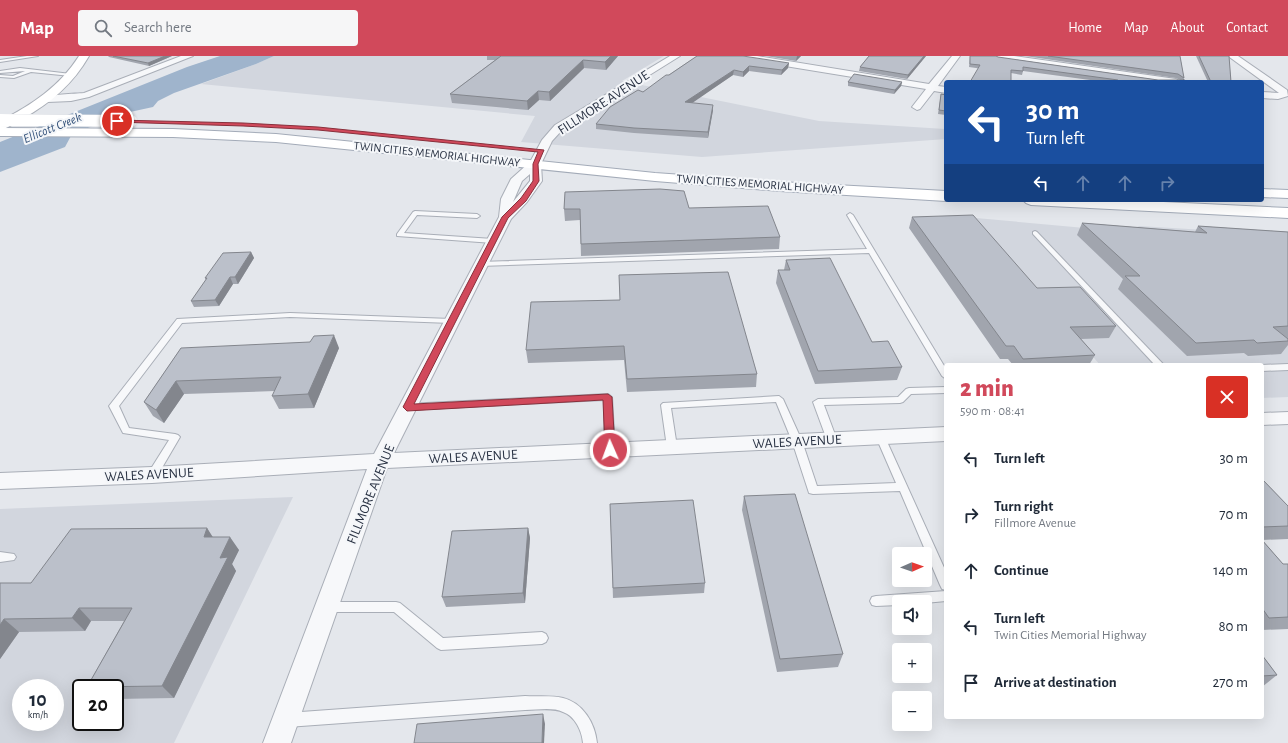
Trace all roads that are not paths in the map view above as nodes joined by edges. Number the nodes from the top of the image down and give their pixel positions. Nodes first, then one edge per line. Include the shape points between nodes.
1 (36, 56) edge
2 (84, 56) edge
3 (162, 56) edge
4 (189, 56) edge
5 (676, 56) edge
6 (742, 56) edge
7 (956, 56) edge
8 (997, 56) edge
9 (1232, 56) edge
10 (178, 60) junction
11 (0, 61) edge
12 (31, 71) junction
13 (0, 72) edge
14 (71, 75) junction
15 (0, 76) edge
16 (1162, 80) edge
17 (931, 88) junction
18 (944, 90) edge
19 (1266, 95) edge
20 (48, 99) junction
21 (917, 107) dead end
22 (0, 120) edge
23 (0, 126) edge
24 (302, 127) dead end
25 (0, 132) edge
26 (526, 149) dead end
27 (542, 151) junction
28 (557, 152) dead end
29 (535, 164) junction
30 (1264, 193) edge
31 (1288, 194) edge
32 (944, 196) edge
33 (1071, 202) edge
34 (1288, 213) edge
35 (850, 214) dead end
36 (477, 216) dead end
37 (505, 217) junction
38 (1035, 233) dead end
39 (493, 241) junction
40 (872, 251) junction
41 (480, 264) junction
42 (451, 321) junction
43 (1158, 363) edge
44 (1288, 367) edge
45 (1264, 368) edge
46 (944, 373) edge
47 (944, 390) edge
48 (407, 407) junction
49 (1288, 418) edge
50 (1264, 419) edge
51 (944, 434) edge
52 (880, 437) junction
53 (832, 440) junction
54 (797, 441) junction
55 (672, 447) junction
56 (610, 450) junction
57 (380, 460) junction
58 (152, 475) junction
59 (0, 481) edge
60 (902, 487) junction
61 (944, 580) edge
62 (944, 596) edge
63 (876, 601) dead end
64 (327, 607) junction
65 (542, 638) dead end
66 (286, 720) junction
67 (277, 743) edge
68 (590, 743) edge

1 - 11 lane
2 - 14 main road
3 - 10 street
4 - 10 street
5 - 27 street, FILLMORE AVENUE via 559,127 547,140
6 - 17 street
7 - 17 street
8 - 16 street
9 - 19 street via 1285,94
10 - 20 street via 86,95
12 - 13 lane via 20,69
12 - 14 lane
12 - 15 lane via 14,77
14 - 20 main road
17 - 18 street
17 - 21 street
20 - 23 main road
22 - 24 main road, bridge
25 - 29 main road, TWIN CITIES MEMORIAL HIGHWAY via 274,138
26 - 27 main road, TWIN CITIES MEMORIAL HIGHWAY
27 - 28 main road, TWIN CITIES MEMORIAL HIGHWAY
27 - 29 street, FILLMORE AVENUE
29 - 32 main road, TWIN CITIES MEMORIAL HIGHWAY via 718,182
29 - 37 street, FILLMORE AVENUE via 517,179 507,199
29 - 37 street via 536,181 524,199
30 - 31 main road
33 - 34 main road
35 - 40 lane
36 - 39 lane via 414,213 399,236
37 - 39 street, FILLMORE AVENUE
38 - 43 lane
39 - 41 street, FILLMORE AVENUE
40 - 41 lane
40 - 46 lane
41 - 42 street, FILLMORE AVENUE
42 - 48 street, FILLMORE AVENUE
42 - 58 lane via 290,315 180,321 114,406 126,431 175,437
44 - 45 lane
47 - 53 lane via 909,391 900,400 818,402
48 - 56 lane via 608,397
48 - 57 street, FILLMORE AVENUE
49 - 50 street
51 - 52 street, WALES AVENUE
52 - 53 street, WALES AVENUE
52 - 60 lane
53 - 54 street, WALES AVENUE
54 - 55 street, WALES AVENUE
54 - 55 lane via 779,399 666,405
54 - 60 lane via 814,490
55 - 56 street, WALES AVENUE
56 - 57 street, WALES AVENUE
57 - 58 street, WALES AVENUE
57 - 64 street, FILLMORE AVENUE
58 - 59 street, WALES AVENUE
60 - 61 lane
62 - 63 lane
64 - 65 lane via 396,607 441,644
64 - 66 street, FILLMORE AVENUE
66 - 67 street, FILLMORE AVENUE
66 - 68 lane via 525,703 564,705 580,717 590,735

